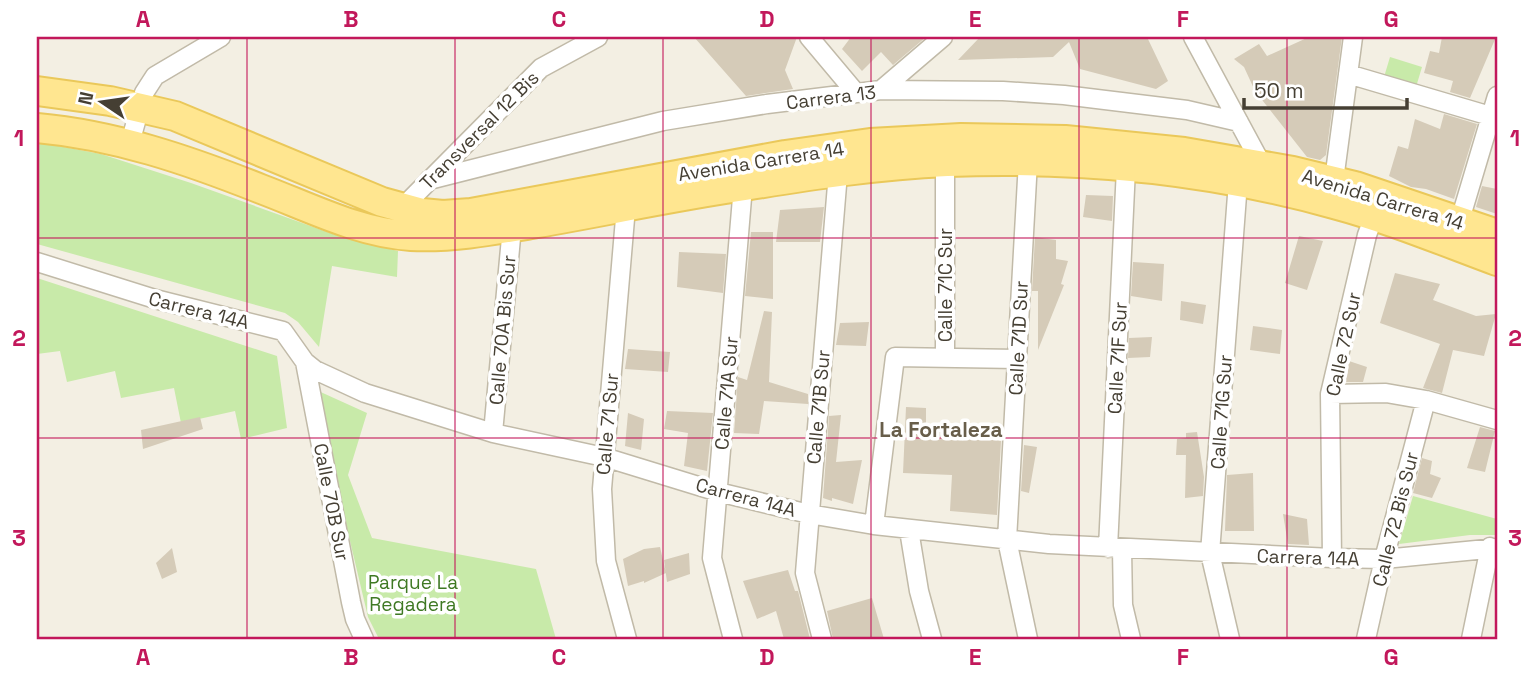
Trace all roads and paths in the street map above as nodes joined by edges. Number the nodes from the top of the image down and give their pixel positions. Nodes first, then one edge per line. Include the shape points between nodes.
1 (221, 37) edge
2 (598, 37) edge
3 (809, 37) edge
4 (943, 37) edge
5 (1193, 37) edge
6 (1353, 37) edge
7 (1348, 74) junction
8 (881, 90) junction
9 (37, 91) edge
10 (856, 93) junction
11 (1497, 96) edge
12 (140, 107) junction
13 (1494, 117) edge
14 (1239, 122) junction
15 (37, 128) edge
16 (130, 143) junction
17 (1028, 161) junction
18 (945, 162) junction
19 (1262, 165) junction
20 (1126, 167) junction
21 (838, 173) junction
22 (429, 180) junction
23 (1334, 180) junction
24 (1238, 182) junction
25 (743, 186) junction
26 (626, 207) junction
27 (401, 209) junction
28 (1374, 216) junction
29 (512, 227) junction
30 (1456, 233) junction
31 (1497, 234) edge
32 (1497, 261) edge
33 (37, 262) edge
34 (945, 357) junction
35 (1017, 359) junction
36 (305, 362) junction
37 (1330, 394) junction
38 (1426, 400) junction
39 (1497, 420) edge
40 (492, 433) junction
41 (604, 457) junction
42 (718, 492) junction
43 (808, 514) junction
44 (874, 525) junction
45 (909, 530) junction
46 (1006, 540) junction
47 (1494, 547) edge
48 (1115, 548) junction
49 (1210, 554) junction
50 (1332, 558) junction
51 (1384, 559) junction
52 (364, 639) edge
53 (627, 639) edge
54 (733, 639) edge
55 (822, 639) edge
56 (932, 639) edge
57 (1028, 639) edge
58 (1131, 639) edge
59 (1230, 639) edge
60 (1366, 639) edge
61 (1471, 639) edge

1 - 12 street via 155,76
2 - 22 street, Transversal 12 Bis via 541,68
3 - 10 street
4 - 8 street
5 - 14 street
6 - 7 street
7 - 13 street
7 - 23 street
8 - 10 street, Carrera 13
8 - 14 street, Carrera 13 via 1064,95 1188,110
9 - 12 main road, Avenida Carrera 14
10 - 22 street, Carrera 13 via 663,121
11 - 13 street
12 - 16 street
12 - 27 main road, Avenida Carrera 14 via 205,127
13 - 30 street
14 - 19 street
15 - 16 main road, Avenida Carrera 14
16 - 29 main road, Avenida Carrera 14 via 382,232 441,236
17 - 18 main road, Avenida Carrera 14
17 - 20 main road, Avenida Carrera 14
17 - 35 street, Calle 71D Sur
18 - 21 main road, Avenida Carrera 14
18 - 34 street, Calle 71C Sur
19 - 23 main road, Avenida Carrera 14
19 - 27 main road, Avenida Carrera 14 via 1065,140 906,140 785,155 471,213 443,215
20 - 24 main road, Avenida Carrera 14
20 - 48 street, Calle 71F Sur
21 - 25 main road, Avenida Carrera 14
21 - 43 street, Calle 71B Sur
22 - 27 street, Transversal 12 Bis
23 - 30 main road, Avenida Carrera 14
24 - 28 main road, Avenida Carrera 14
24 - 49 street, Calle 71G Sur
25 - 26 main road, Avenida Carrera 14
25 - 42 street, Calle 71A Sur
26 - 29 main road, Avenida Carrera 14
26 - 41 street, Calle 71 Sur
28 - 30 main road, Avenida Carrera 14
28 - 37 street, Calle 72 Sur
29 - 40 street, Calle 70A Bis Sur
30 - 31 main road, Avenida Carrera 14
30 - 32 main road, Avenida Carrera 14
33 - 36 street, Carrera 14A via 155,299 283,331
34 - 35 street
34 - 44 street, Calle 71C Sur via 895,358
35 - 46 street, Calle 71D Sur
36 - 40 street, Carrera 14A via 365,393
36 - 52 street, Calle 70B Sur via 351,602
37 - 38 street via 1386,393
37 - 50 street, Calle 72 Sur
38 - 39 street
38 - 51 street, Calle 72 Bis Sur
40 - 41 street, Carrera 14A
41 - 42 street, Carrera 14A
41 - 53 street, Calle 71 Sur via 606,561
42 - 43 street, Carrera 14A
42 - 54 street, Calle 71A Sur via 712,558
43 - 44 street, Carrera 14A
43 - 55 street, Calle 71B Sur via 805,573
44 - 45 street, Carrera 14A
45 - 46 street, Carrera 14A
45 - 56 street
46 - 48 street, Carrera 14A
46 - 57 street, Calle 71D Sur
47 - 51 street, Carrera 14A
47 - 61 street
48 - 49 street, Carrera 14A
48 - 58 street, Calle 71F Sur
49 - 50 street, Carrera 14A
49 - 59 street, Calle 71G Sur
50 - 51 street, Carrera 14A
51 - 60 street, Calle 72 Bis Sur

